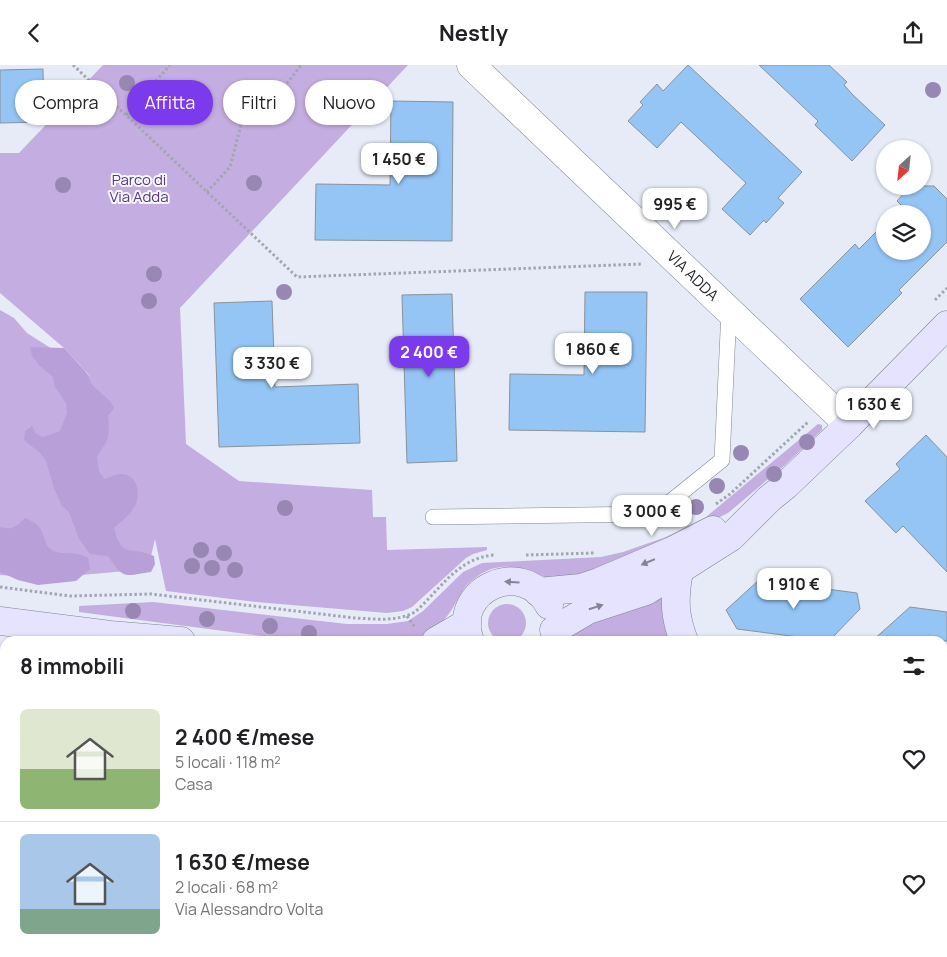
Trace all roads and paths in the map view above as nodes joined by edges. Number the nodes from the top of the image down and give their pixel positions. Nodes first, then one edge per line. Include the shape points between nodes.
1 (73, 65) edge
2 (170, 65) edge
3 (301, 65) edge
4 (471, 65) edge
5 (126, 115) junction
6 (207, 192) junction
7 (678, 262) junction
8 (729, 311) junction
9 (947, 325) edge
10 (849, 425) junction
11 (768, 499) junction
12 (433, 517) dead end
13 (679, 571) junction
14 (538, 592) junction
15 (0, 621) edge
16 (468, 632) edge
17 (109, 636) edge
18 (454, 636) edge
19 (552, 636) edge
20 (682, 636) edge

1 - 5 path
2 - 5 path
3 - 6 path via 274,96 247,115 241,125 230,167
4 - 7 street, VIA ADDA
5 - 6 path
6 - 7 path via 297,277
7 - 8 street, VIA ADDA
8 - 10 street, VIA ADDA
8 - 12 lane via 722,460 655,514
9 - 10 street
10 - 11 street
11 - 13 street via 731,537
11 -> 14 street via 672,551 607,579 582,588
19 -> 13 street via 588,610 646,591
13 - 20 street via 675,606
14 -> 16 street via 525,584 510,581 489,587 472,603
14 - 19 street via 546,599 554,619
15 - 17 street
16 - 18 street

